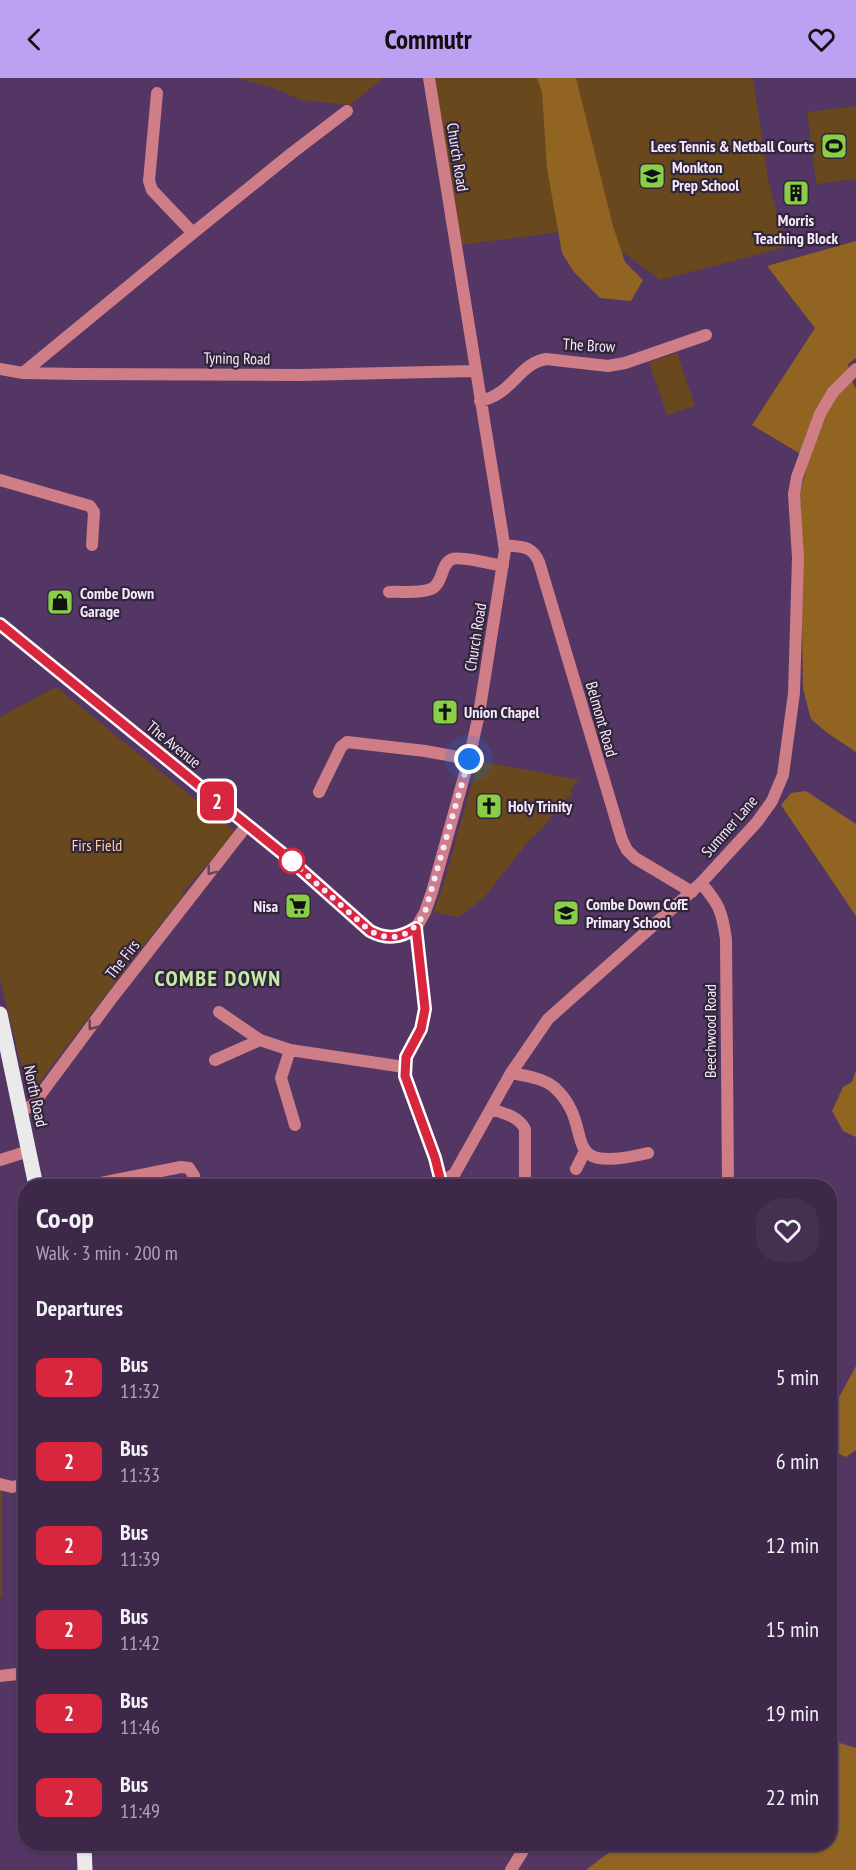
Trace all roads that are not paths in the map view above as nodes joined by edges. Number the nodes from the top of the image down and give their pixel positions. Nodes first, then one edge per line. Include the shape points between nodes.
1 (429, 78) edge
2 (157, 93) dead end
3 (347, 111) dead end
4 (193, 232) junction
5 (706, 335) dead end
6 (0, 369) edge
7 (856, 369) edge
8 (474, 371) junction
9 (23, 373) junction
10 (480, 401) junction
11 (0, 480) edge
12 (92, 545) dead end
13 (504, 545) junction
14 (503, 566) junction
15 (389, 592) dead end
16 (0, 624) edge
17 (469, 759) junction
18 (319, 792) dead end
19 (247, 825) junction
20 (701, 882) junction
21 (692, 892) junction
22 (416, 928) junction
23 (219, 1012) dead end
24 (0, 1014) edge
25 (260, 1040) junction
26 (290, 1050) junction
27 (215, 1060) dead end
28 (404, 1067) junction
29 (511, 1073) junction
30 (492, 1109) junction
31 (21, 1110) junction
32 (295, 1125) dead end
33 (29, 1151) junction
34 (585, 1151) junction
35 (648, 1153) dead end
36 (0, 1160) edge
37 (576, 1169) dead end
38 (35, 1179) edge
39 (121, 1179) edge
40 (195, 1179) edge
41 (440, 1179) edge
42 (448, 1179) edge
43 (525, 1179) edge
44 (728, 1179) edge
45 (0, 1484) edge
46 (18, 1486) edge
47 (18, 1674) edge
48 (3, 1676) edge
49 (18, 1679) edge
50 (84, 1851) edge
51 (523, 1851) edge
52 (85, 1870) edge
53 (511, 1870) edge

1 - 8 street, Church Road
2 - 4 street via 149,181 152,190
3 - 4 street
4 - 9 street
5 - 10 street, The Brow via 608,366 537,361 501,394
6 - 9 street, Tyning Road
7 - 20 street, Summer Lane via 833,392 820,414 797,477 794,693 783,775 757,822
8 - 9 street, Tyning Road via 301,375
8 - 10 street, Church Road
10 - 13 street, Church Road
11 - 12 street via 90,506 94,512
13 - 14 street, Church Road
13 - 21 street, Belmont Road via 529,549 539,562 627,850
14 - 15 street via 458,558 444,566 440,581 429,590
14 - 17 street, Church Road
16 - 19 street, The Avenue
17 - 18 street via 347,742
17 - 22 street, Church Road via 432,892
19 - 22 street, The Avenue via 370,931 386,938
19 -> 31 street, The Firs via 32,1106
20 - 21 street, Summer Lane
20 - 44 street, Beechwood Road via 723,915 726,939
21 - 29 street, Summer Lane via 548,1019
22 - 28 street via 425,1009 421,1029
23 - 25 street
24 - 31 main road, North Road
25 - 26 street
25 - 27 street
26 - 28 street
26 - 32 street via 281,1078
28 - 41 street
29 - 30 street, Summer Lane
29 - 34 street via 537,1079 555,1089 574,1115
30 - 42 street, Summer Lane
30 - 43 street via 521,1121 525,1129
31 - 33 main road, North Road
33 - 36 street
33 - 38 main road, North Road
34 - 35 street via 604,1159
34 - 37 street
39 - 40 street via 182,1167 189,1168
45 - 46 street
47 - 48 street
48 - 49 street
50 - 52 main road
51 - 53 street

